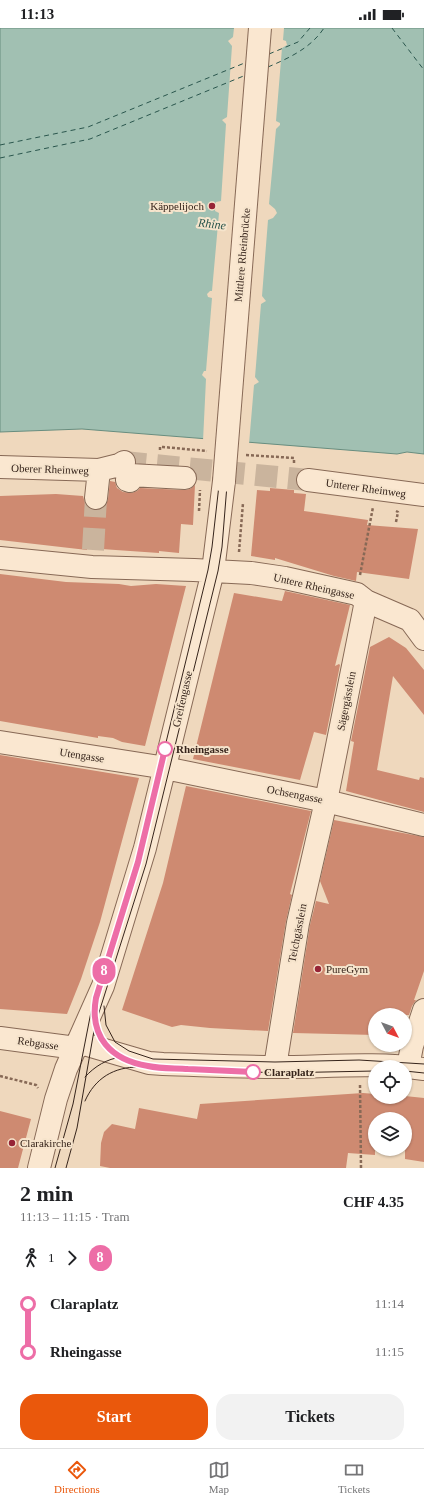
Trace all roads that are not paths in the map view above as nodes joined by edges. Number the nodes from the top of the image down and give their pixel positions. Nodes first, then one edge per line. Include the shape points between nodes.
1 (260, 28) edge
2 (0, 468) edge
3 (99, 470) junction
4 (186, 478) dead end
5 (308, 480) tunnel mouth
6 (224, 482) joint
7 (424, 496) edge
8 (96, 498) tunnel mouth
9 (0, 558) edge
10 (213, 571) junction
11 (366, 601) junction
12 (417, 616) edge
13 (424, 639) edge
14 (0, 742) edge
15 (165, 768) junction
16 (326, 801) junction
17 (424, 825) edge
18 (424, 1010) edge
19 (0, 1038) edge
20 (76, 1048) junction
21 (275, 1067) junction
22 (416, 1068) edge
23 (39, 1168) edge

1 - 6 street, Mittlere Rheinbrücke, bridge
2 - 3 street, Oberer Rheinweg
3 - 4 street via 119,465 126,471 130,481 130,475
3 - 8 street
5 - 7 street, Unterer Rheinweg
6 - 10 street, Greifengasse
9 - 10 street via 92,558
10 - 11 street, Untere Rheingasse via 285,578 357,594
10 - 15 street, Greifengasse
11 - 12 street, Untere Rheingasse
11 - 16 street, Sägergässlein
12 - 13 street
14 - 15 street, Utengasse
15 - 16 street, Ochsengasse
15 - 20 street, Greifengasse via 120,934 103,986
16 - 17 street, Ochsengasse
16 - 21 street, Teichgässlein via 298,923
18 - 22 street via 412,1046
19 - 20 street, Rebgasse
20 - 21 street, Rebgasse via 84,1044 149,1063
20 - 23 street via 56,1099
21 - 22 street, Rebgasse

